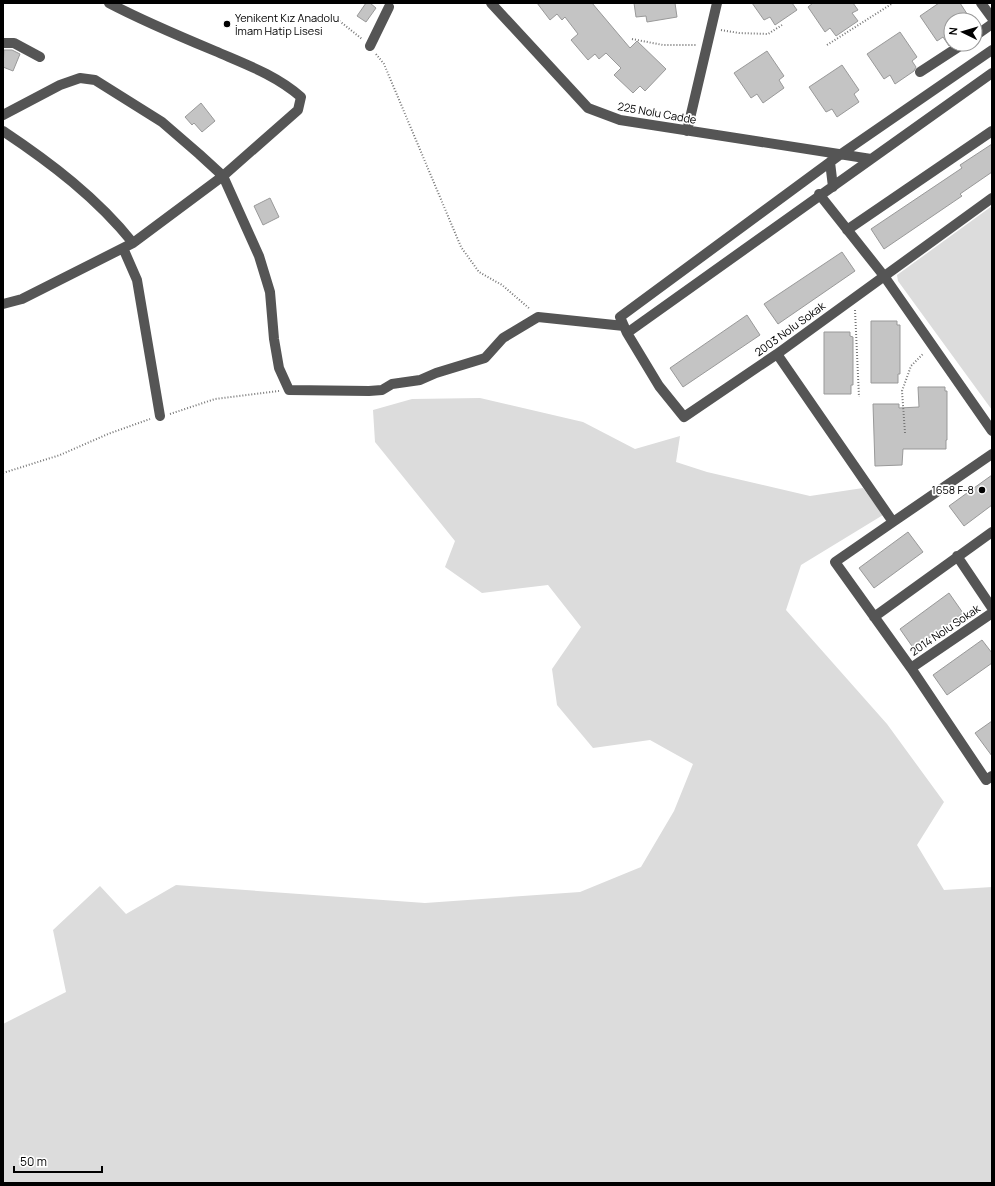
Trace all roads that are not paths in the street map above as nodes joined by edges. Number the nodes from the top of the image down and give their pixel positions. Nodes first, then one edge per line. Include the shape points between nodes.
1 (109, 3) edge
2 (491, 3) edge
3 (717, 3) edge
4 (981, 3) edge
5 (389, 7) dead end
6 (992, 18) edge
7 (992, 24) edge
8 (983, 30) edge
9 (3, 43) edge
10 (370, 46) road end
11 (992, 50) edge
12 (951, 52) edge
13 (40, 57) dead end
14 (920, 72) dead end
15 (992, 72) edge
16 (3, 115) edge
17 (3, 131) edge
18 (688, 131) junction
19 (992, 131) edge
20 (841, 154) junction
21 (871, 159) junction
22 (830, 162) junction
23 (223, 176) junction
24 (833, 188) junction
25 (819, 194) junction
26 (992, 198) edge
27 (847, 230) junction
28 (133, 243) junction
29 (123, 248) junction
30 (884, 276) junction
31 (3, 304) edge
32 (625, 329) junction
33 (777, 354) junction
34 (160, 416) road end
35 (992, 431) edge
36 (992, 454) edge
37 (893, 522) junction
38 (992, 532) edge
39 (957, 556) junction
40 (992, 608) edge
41 (992, 613) edge
42 (874, 617) junction
43 (911, 668) junction
44 (992, 776) edge

1 - 23 street via 138,18 254,67 286,83 301,97 298,110
2 - 18 street, 225 Nolu Cadde via 588,108 620,120
3 - 18 street
4 - 6 street
5 - 10 street
7 - 8 street
9 - 13 street via 14,43
11 - 20 street
12 - 14 street
15 - 21 street
16 - 23 street via 60,85 80,78 95,80 162,122
17 - 28 street via 32,150 87,194
18 - 20 street, 225 Nolu Cadde
19 - 27 street
20 - 21 street, 225 Nolu Cadde
20 - 22 street
21 - 24 street
22 - 24 street
22 - 32 street via 620,317
23 - 28 street
23 - 32 street via 259,256 270,292 279,368 289,390 369,391 420,380 485,358 503,338 538,317
24 - 25 street
25 - 27 street
25 - 32 street
26 - 30 street, 2003 Nolu Sokak
27 - 30 street
28 - 29 street
29 - 31 street via 22,299
29 - 34 street via 138,280
30 - 33 street, 2003 Nolu Sokak
30 - 35 street
32 - 33 street, 2003 Nolu Sokak via 659,386 684,417
33 - 37 street
36 - 37 street
37 - 42 street via 835,562
38 - 39 street
39 - 40 street
39 - 42 street
41 - 43 street, 2014 Nolu Sokak
42 - 43 street
43 - 44 street via 986,780

